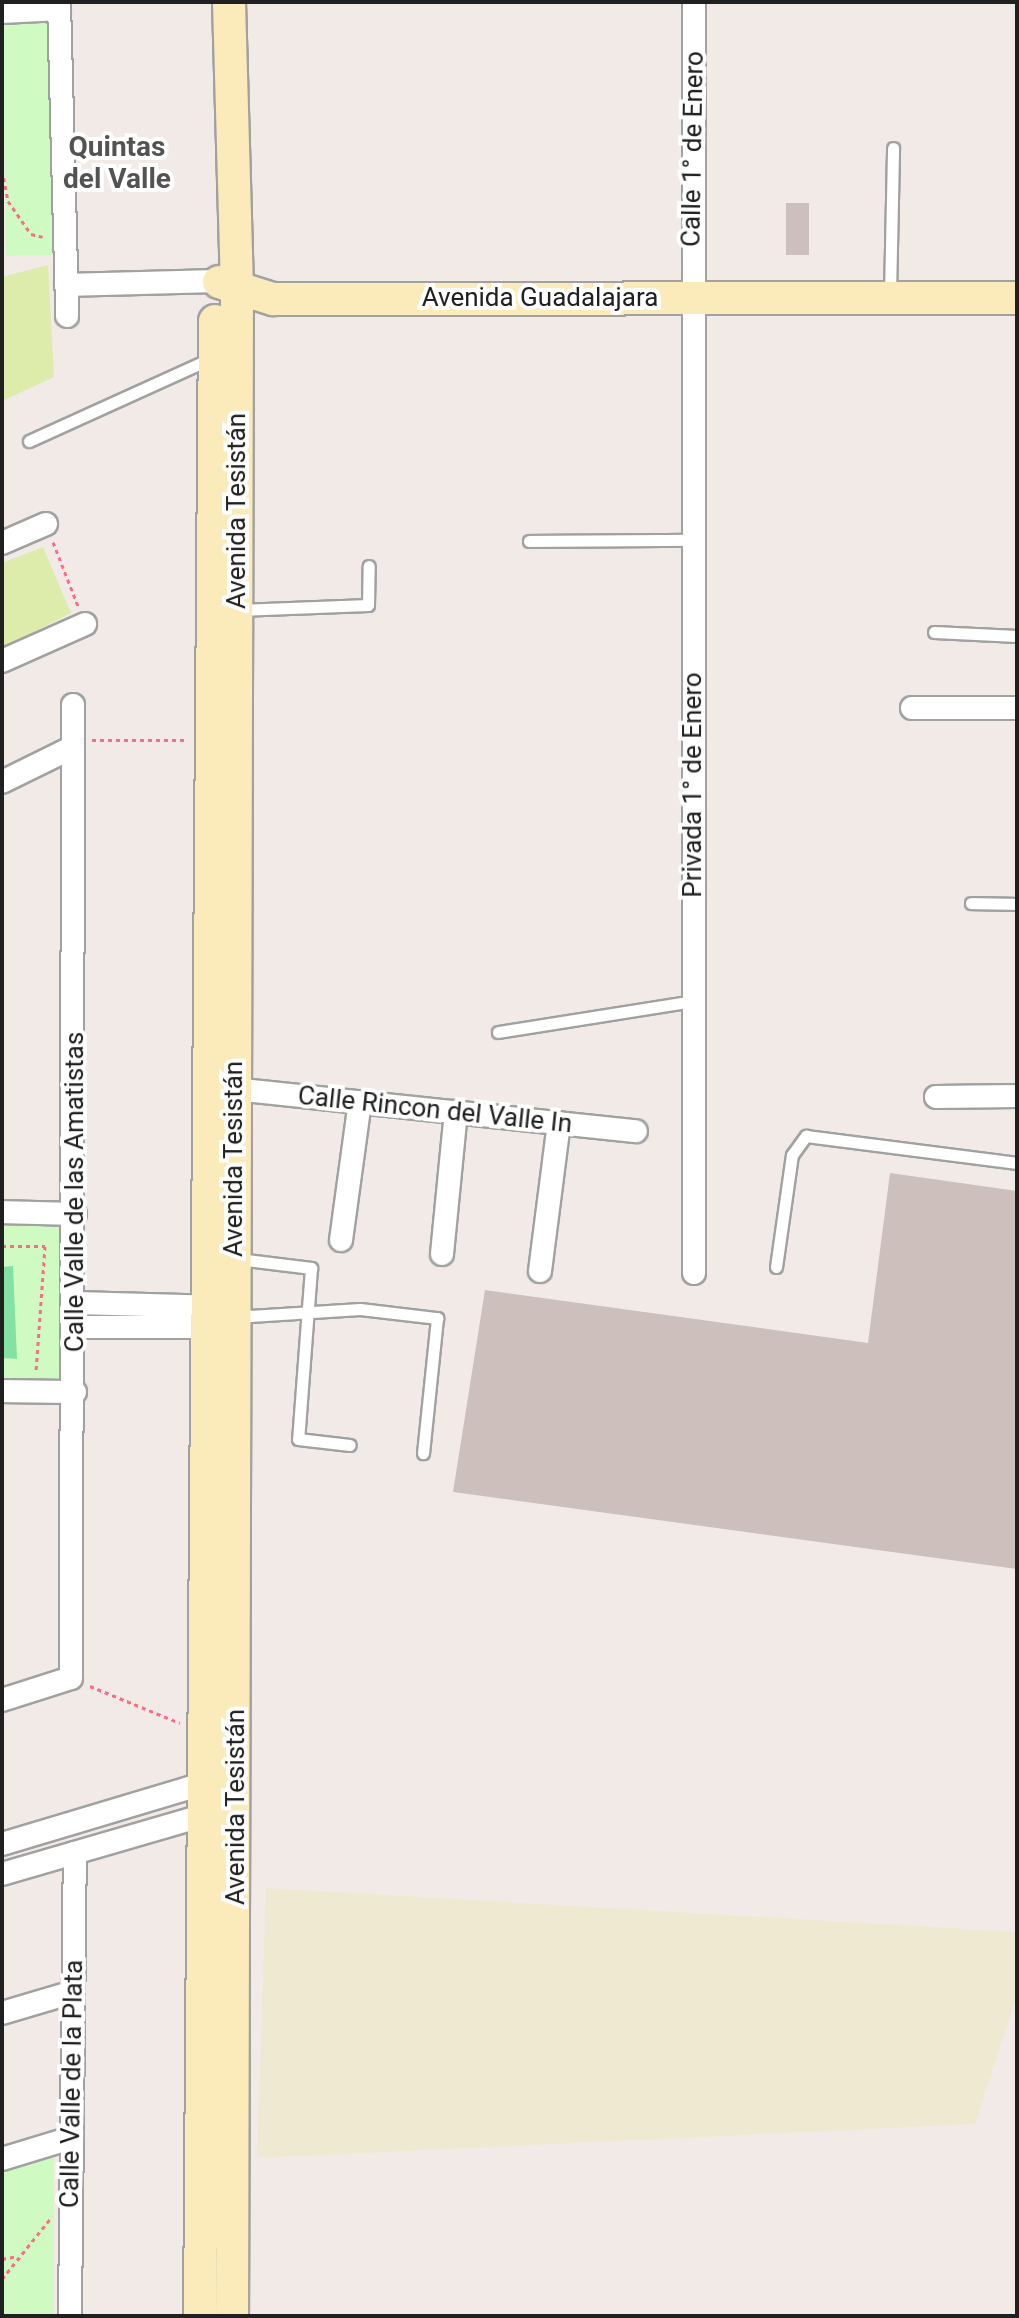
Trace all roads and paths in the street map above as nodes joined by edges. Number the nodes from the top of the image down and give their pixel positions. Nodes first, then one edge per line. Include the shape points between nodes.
1 (209, 2) edge
2 (229, 2) edge
3 (694, 2) edge
4 (59, 5) edge
5 (2, 12) edge
6 (893, 148) dead end
7 (2, 170) edge
8 (65, 242) junction
9 (226, 284) junction
10 (66, 285) junction
11 (890, 296) junction
12 (691, 297) junction
13 (1017, 298) edge
14 (67, 316) dead end
15 (214, 357) junction
16 (29, 441) dead end
17 (46, 524) joint
18 (692, 540) junction
19 (529, 541) dead end
20 (2, 543) edge
21 (369, 566) dead end
22 (237, 610) junction
23 (85, 624) joint
24 (934, 632) dead end
25 (1017, 636) edge
26 (2, 661) edge
27 (73, 705) dead end
28 (912, 708) dead end
29 (1017, 708) edge
30 (205, 740) dead end
31 (73, 747) junction
32 (2, 782) edge
33 (971, 903) dead end
34 (1017, 904) edge
35 (694, 1001) junction
36 (498, 1032) dead end
37 (234, 1089) junction
38 (1017, 1096) edge
39 (936, 1097) dead end
40 (360, 1102) junction
41 (456, 1112) junction
42 (559, 1123) junction
43 (636, 1131) dead end
44 (1017, 1163) edge
45 (2, 1212) edge
46 (75, 1214) junction
47 (341, 1240) dead end
48 (2, 1246) edge
49 (442, 1254) dead end
50 (233, 1259) junction
51 (776, 1267) dead end
52 (540, 1271) dead end
53 (694, 1273) dead end
54 (76, 1303) junction
55 (311, 1314) junction
56 (227, 1317) junction
57 (76, 1327) junction
58 (35, 1381) dead end
59 (2, 1391) edge
60 (75, 1392) junction
61 (350, 1445) dead end
62 (423, 1453) dead end
63 (71, 1678) junction
64 (2, 1700) edge
65 (202, 1731) junction
66 (237, 1790) junction
67 (201, 1801) junction
68 (2, 1844) edge
69 (75, 1853) junction
70 (2, 1874) edge
71 (73, 1992) junction
72 (2, 2013) edge
73 (71, 2138) junction
74 (2, 2159) edge
75 (71, 2193) junction
76 (20, 2256) junction
77 (2, 2259) edge
78 (2, 2279) edge
79 (70, 2316) edge
80 (200, 2316) edge
81 (232, 2316) edge

1 - 9 street, Avenida Tesistán
2 - 9 street, Avenida Tesistán
3 - 12 street, Calle 1° de Enero
4 - 5 street
4 - 8 street
6 - 11 lane
7 - 8 path via 8,201 31,234
8 - 10 street
9 - 10 street, Avenida Guadalajara
9 - 12 street, Avenida Guadalajara via 273,299
9 - 15 street, Avenida Tesistán
9 - 22 street, Avenida Tesistán
10 - 14 street
11 - 12 street, Avenida Guadalajara
11 - 13 street, Avenida Guadalajara
12 - 18 street, Privada 1° de Enero
15 - 16 lane
15 - 56 street, Avenida Tesistán
17 - 20 street
17 - 23 path
18 - 19 lane
18 - 35 street, Privada 1° de Enero
21 - 22 lane via 368,605
22 - 37 street, Avenida Tesistán
23 - 26 street
24 - 25 lane
27 - 31 street, Calle Valle de las Amatistas
28 - 29 street
30 - 31 path via 94,739
31 - 32 street
31 - 46 street, Calle Valle de las Amatistas
33 - 34 lane
35 - 36 lane
35 - 53 street, Privada 1° de Enero
37 - 40 street, Calle Rincon del Valle In
37 - 50 street, Avenida Tesistán
38 - 39 street
40 - 41 street, Calle Rincon del Valle In
40 - 47 street
41 - 42 street, Calle Rincon del Valle In
41 - 49 street
42 - 43 street, Calle Rincon del Valle In
42 - 52 street
44 - 51 lane via 806,1136 792,1155
45 - 46 street
46 - 54 street, Calle Valle de las Amatistas
48 - 58 path via 45,1246
50 - 55 lane via 311,1268
50 - 56 street, Avenida Tesistán
54 - 56 street
54 - 57 street, Calle Valle de las Amatistas
55 - 56 lane
55 - 61 lane via 298,1439
55 - 62 lane via 360,1309 437,1318
56 - 57 street
56 - 65 street, Avenida Tesistán
56 - 66 street, Avenida Tesistán
57 - 60 street, Calle Valle de las Amatistas
59 - 60 street
60 - 63 street, Calle Valle de las Amatistas
63 - 64 street
63 - 65 path
65 - 67 street, Avenida Tesistán
66 - 67 street
66 - 67 street
66 - 81 street, Avenida Tesistán
67 - 68 street
67 - 69 street
67 - 80 street, Avenida Tesistán
69 - 70 street
69 - 71 street, Calle Valle de la Plata
71 - 72 street
71 - 73 street, Calle Valle de la Plata
73 - 74 street
73 - 75 street, Calle Valle de la Plata
75 - 76 path
75 - 79 street, Calle Valle de la Plata
76 - 77 path
76 - 78 path

